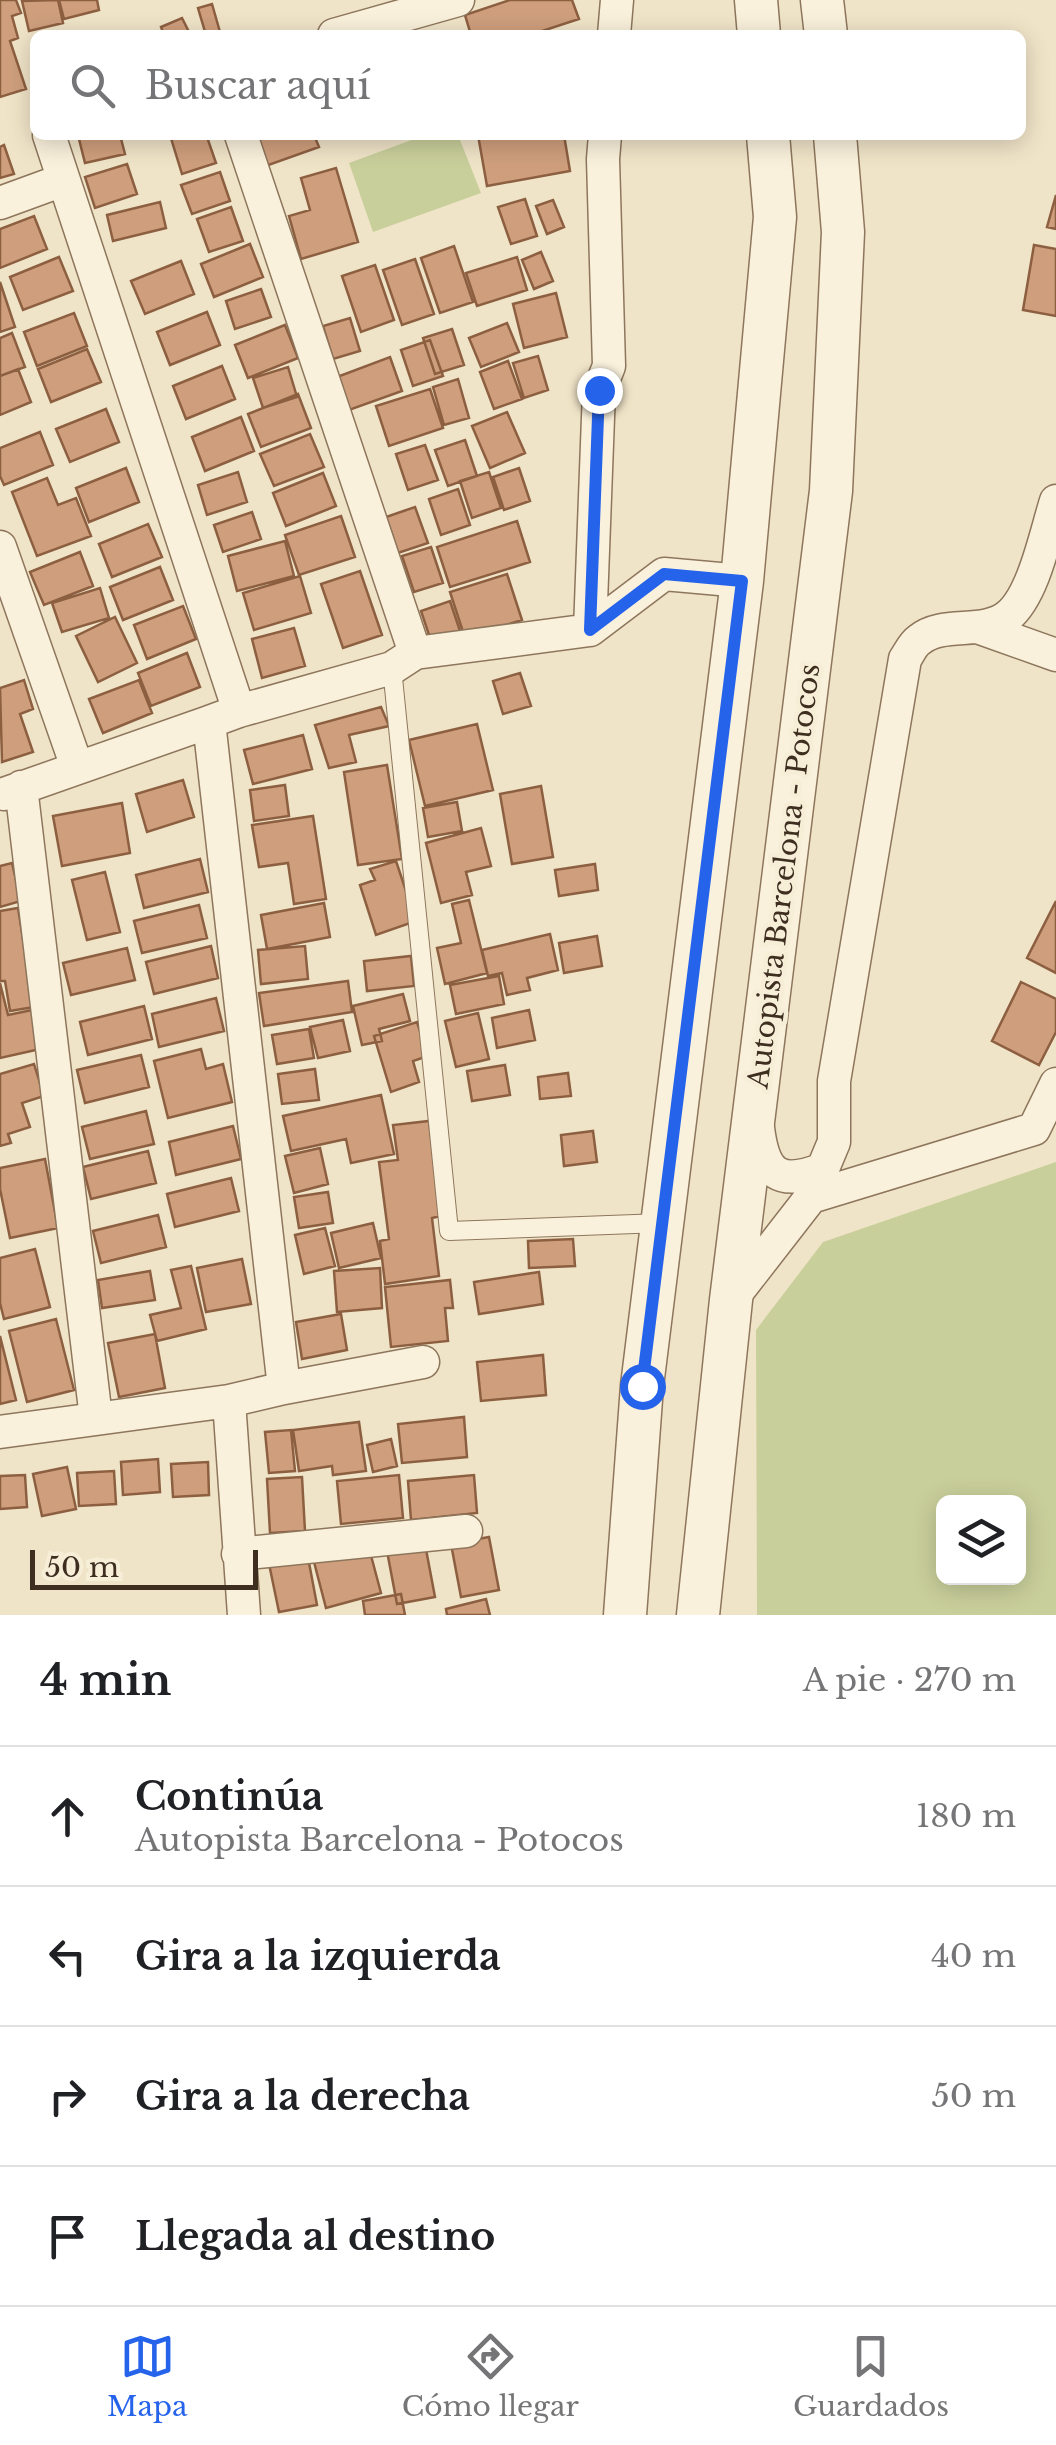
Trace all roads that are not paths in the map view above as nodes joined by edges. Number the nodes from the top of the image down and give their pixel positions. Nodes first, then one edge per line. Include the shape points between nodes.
1 (458, 0) edge
2 (617, 0) edge
3 (756, 0) edge
4 (822, 0) edge
5 (352, 30) edge
6 (614, 30) edge
7 (759, 30) edge
8 (825, 30) edge
9 (51, 140) edge
10 (243, 140) edge
11 (605, 140) edge
12 (768, 140) edge
13 (834, 140) edge
14 (63, 180) junction
15 (0, 203) edge
16 (1056, 501) edge
17 (0, 547) edge
18 (742, 581) junction
19 (980, 628) junction
20 (590, 630) junction
21 (1056, 655) edge
22 (403, 660) junction
23 (224, 717) junction
24 (76, 767) junction
25 (11, 792) edge
26 (1056, 1084) edge
27 (755, 1109) junction
28 (817, 1183) junction
29 (662, 1223) junction
30 (731, 1300) junction
31 (423, 1362) dead end
32 (284, 1388) junction
33 (229, 1401) junction
34 (96, 1418) junction
35 (0, 1432) edge
36 (466, 1531) dead end
37 (238, 1554) junction
38 (244, 1615) edge
39 (625, 1615) edge
40 (698, 1615) edge

1 - 5 street
2 - 6 street
3 - 7 street
4 - 8 street
9 - 14 street
10 - 22 street
11 - 20 street via 609,366 599,390
12 - 18 street via 774,218
13 - 27 street, Autopista Barcelona - Potocos via 843,232 831,491
14 - 15 street
14 - 23 street
16 - 19 street via 1024,594 1008,616
17 - 24 street
18 - 20 street via 664,574
18 - 29 street
19 - 21 street
19 - 28 street via 919,639 905,658 834,1081 834,1142
20 - 22 street
22 - 23 street
22 - 29 lane via 450,1231
23 - 24 street
23 - 32 street
24 - 25 street
25 - 34 street
26 - 28 street via 1034,1129
27 - 28 street via 767,1164 778,1176
27 - 30 street, Autopista Barcelona - Potocos
28 - 30 street
29 - 39 street
30 - 40 street, Autopista Barcelona - Potocos
31 - 32 street
32 - 33 street
33 - 34 street
33 - 37 street
34 - 35 street
36 - 37 street
37 - 38 street

